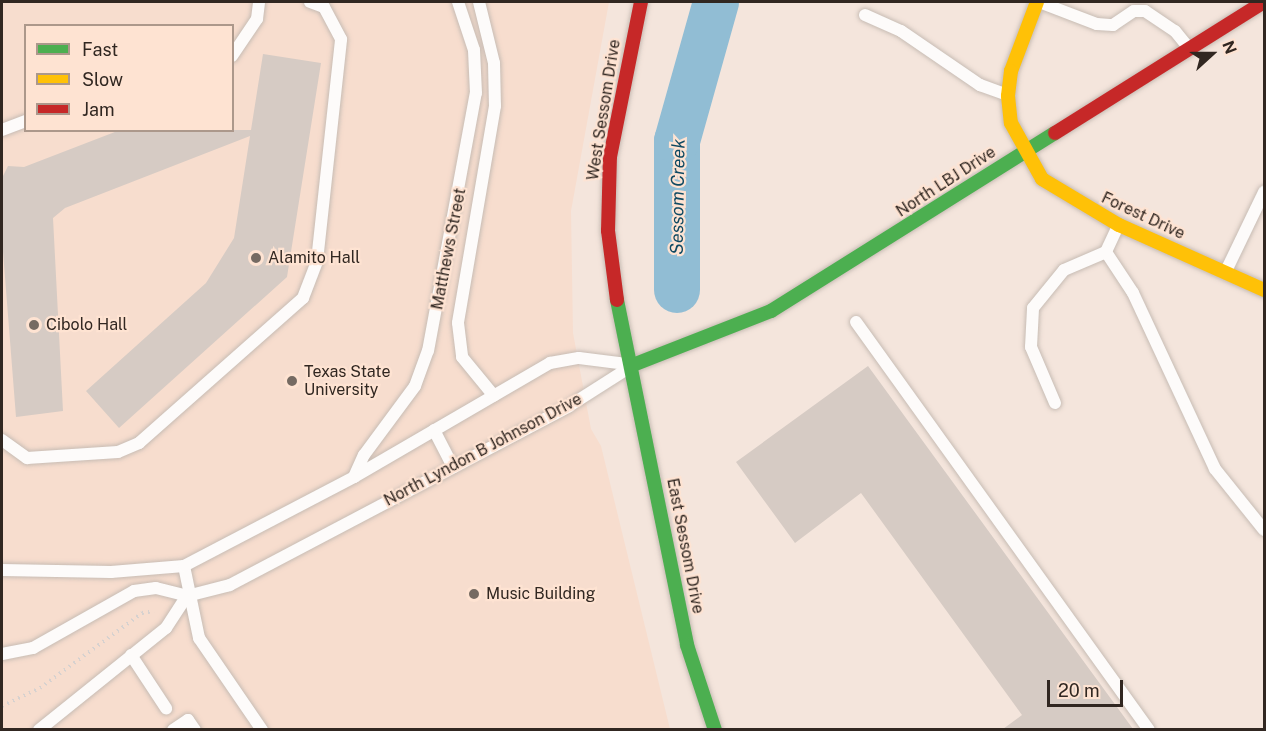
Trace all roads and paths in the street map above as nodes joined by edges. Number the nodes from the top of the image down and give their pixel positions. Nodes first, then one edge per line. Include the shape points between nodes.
1 (259, 2) edge
2 (310, 2) edge
3 (458, 2) edge
4 (479, 2) edge
5 (640, 2) edge
6 (1038, 2) edge
7 (1264, 3) edge
8 (865, 15) dead end
9 (1188, 47) junction
10 (234, 53) edge
11 (1008, 96) junction
12 (24, 122) edge
13 (2, 130) edge
14 (1024, 151) junction
15 (1264, 192) edge
16 (1119, 225) junction
17 (1106, 252) junction
18 (1226, 271) junction
19 (1264, 290) edge
20 (856, 322) dead end
21 (633, 365) junction
22 (494, 396) junction
23 (1055, 403) dead end
24 (434, 430) junction
25 (2, 440) edge
26 (453, 467) junction
27 (354, 477) junction
28 (1264, 530) edge
29 (184, 566) junction
30 (2, 570) edge
31 (187, 596) junction
32 (154, 611) dead end
33 (2, 654) edge
34 (131, 655) junction
35 (2, 706) edge
36 (166, 708) dead end
37 (39, 729) edge
38 (173, 729) edge
39 (195, 729) edge
40 (262, 729) edge
41 (715, 729) edge
42 (1149, 729) edge

1 - 10 lane via 257,19
2 - 25 lane via 324,7 341,39 317,261 303,298 140,443 118,452 27,458
3 - 27 lane, Matthews Street via 474,50 476,93 428,351 415,386
4 - 22 lane, Matthews Street via 494,63 495,106 458,323 462,357
5 - 21 street, West Sessom Drive via 607,196 614,285
6 - 9 lane via 1097,24 1113,25 1134,11 1145,10 1175,31
6 - 11 street, Forest Drive via 1011,71
7 - 9 street, North LBJ Drive
8 - 11 lane via 901,31 980,86
9 - 14 street, North LBJ Drive
11 - 14 street, Forest Drive via 1009,116
12 - 13 lane
14 - 16 street, Forest Drive via 1053,190
14 - 21 street, North LBJ Drive via 771,311
15 - 18 lane
16 - 17 lane
16 - 18 street, Forest Drive
17 - 23 lane via 1064,270 1033,308 1030,347
17 - 28 lane via 1133,293 1215,469
18 - 19 street, Forest Drive
20 - 42 lane
21 - 22 lane via 579,358 550,363
21 - 26 lane, North Lyndon B Johnson Drive
21 - 41 street, East Sessom Drive via 687,645
22 - 24 lane
24 - 26 lane
24 - 27 lane
26 - 31 lane, North Lyndon B Johnson Drive via 230,585
27 - 29 lane
29 - 30 lane via 111,572
29 - 31 lane
31 - 33 lane, North Lyndon B Johnson Drive via 156,588 134,591 33,648
31 - 34 lane via 166,628
31 - 40 lane via 204,646
32 - 35 path via 142,613 40,688
34 - 36 lane
34 - 37 lane
38 - 39 lane via 188,720

